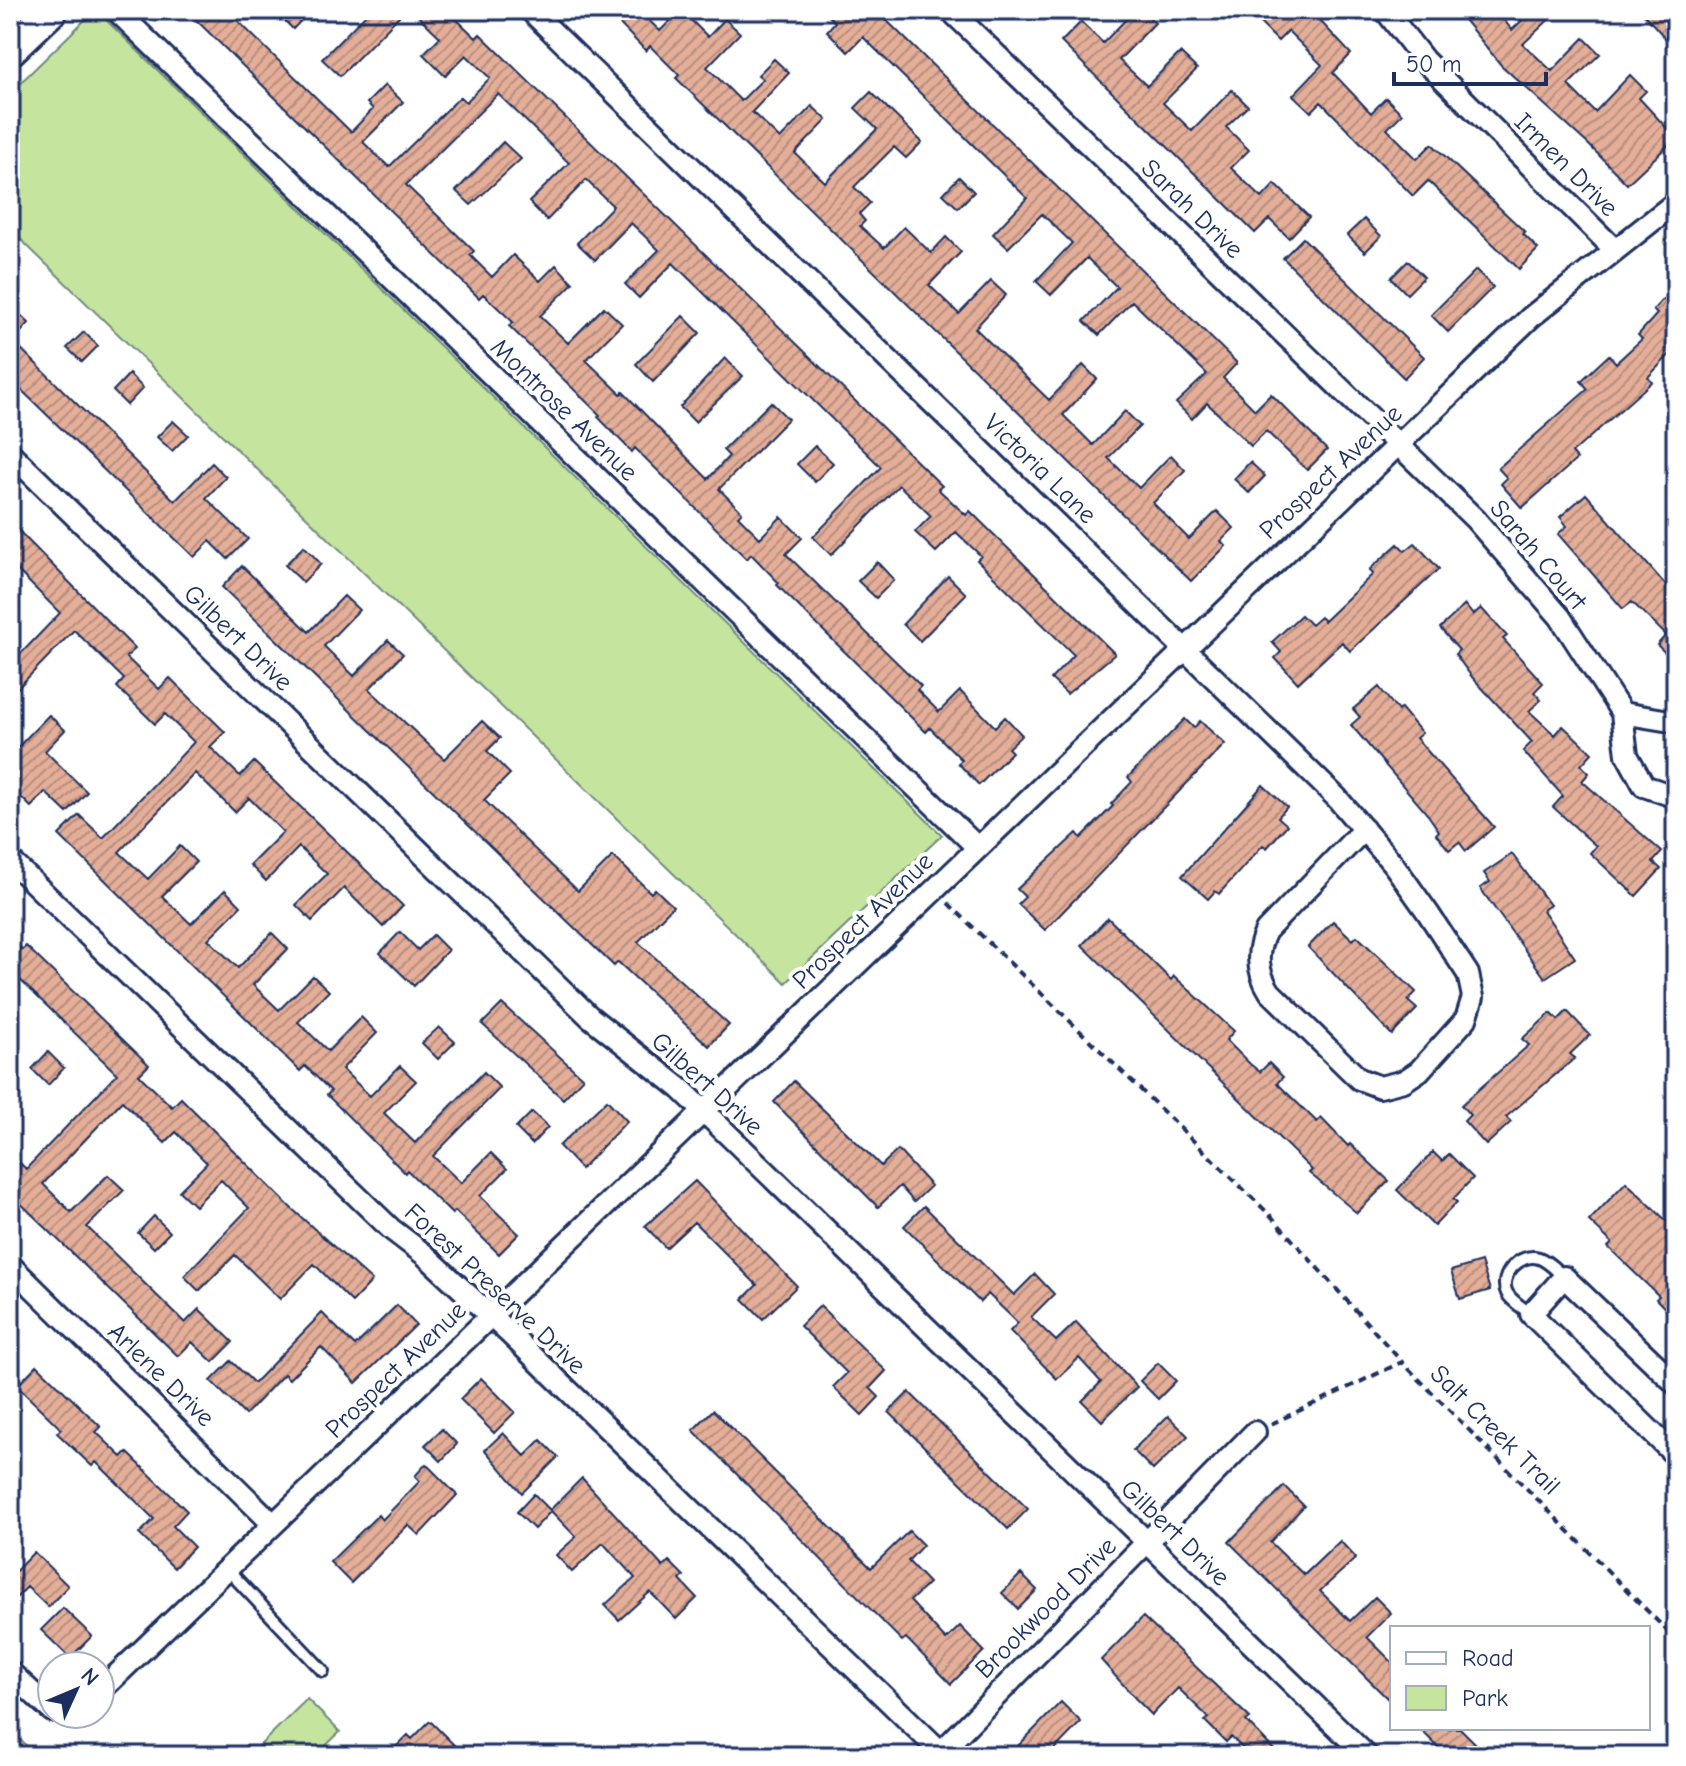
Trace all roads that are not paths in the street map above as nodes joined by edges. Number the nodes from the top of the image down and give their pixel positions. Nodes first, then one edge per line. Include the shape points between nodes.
1 (52, 10) edge
2 (116, 10) edge
3 (530, 10) edge
4 (950, 10) edge
5 (1385, 10) edge
6 (10, 50) edge
7 (1676, 202) edge
8 (1614, 249) junction
9 (1399, 444) junction
10 (10, 453) edge
11 (1185, 646) junction
12 (1622, 713) junction
13 (1676, 722) edge
14 (1676, 797) edge
15 (1364, 829) junction
16 (977, 847) junction
17 (10, 860) edge
18 (702, 1111) junction
19 (10, 1265) edge
20 (1564, 1277) junction
21 (1531, 1314) junction
22 (489, 1316) junction
23 (1676, 1384) edge
24 (1255, 1432) road end
25 (1676, 1456) edge
26 (273, 1524) junction
27 (1147, 1542) junction
28 (227, 1569) junction
29 (323, 1671) dead end
30 (10, 1672) edge
31 (116, 1676) edge
32 (36, 1697) edge
33 (943, 1754) edge
34 (1367, 1756) edge

1 - 6 street
2 - 16 street, Montrose Avenue
3 - 11 street, Victoria Lane
4 - 9 street, Sarah Drive
5 - 8 street, Irmen Drive via 1424,60
7 - 8 street, Prospect Avenue
8 - 9 street, Prospect Avenue via 1540,308
9 - 11 street, Prospect Avenue
9 - 12 street, Sarah Court via 1475,519 1560,617
10 - 18 street, Gilbert Drive via 590,1017
11 - 15 street, Victoria Lane
11 - 16 street, Prospect Avenue
12 - 13 street
12 - 14 street, Sarah Court via 1627,755 1644,786
15 - 15 street, Victoria Lane via 1266,931 1258,961 1270,992 1359,1079 1380,1087 1419,1071 1459,1029 1473,997 1468,974
16 - 18 street, Prospect Avenue
17 - 22 street, Forest Preserve Drive via 391,1229
18 - 22 street, Prospect Avenue
18 - 27 street, Gilbert Drive
19 - 26 street, Arlene Drive
20 - 21 street
20 - 21 lane via 1538,1258 1514,1264 1505,1289
20 - 23 street
21 - 25 street
22 - 26 street, Prospect Avenue
22 - 33 street, Forest Preserve Drive
24 - 27 street, Brookwood Drive
26 - 28 street, Prospect Avenue
27 - 33 street, Brookwood Drive
27 - 34 street, Gilbert Drive
28 - 29 lane
28 - 31 street, Prospect Avenue
30 - 32 street

